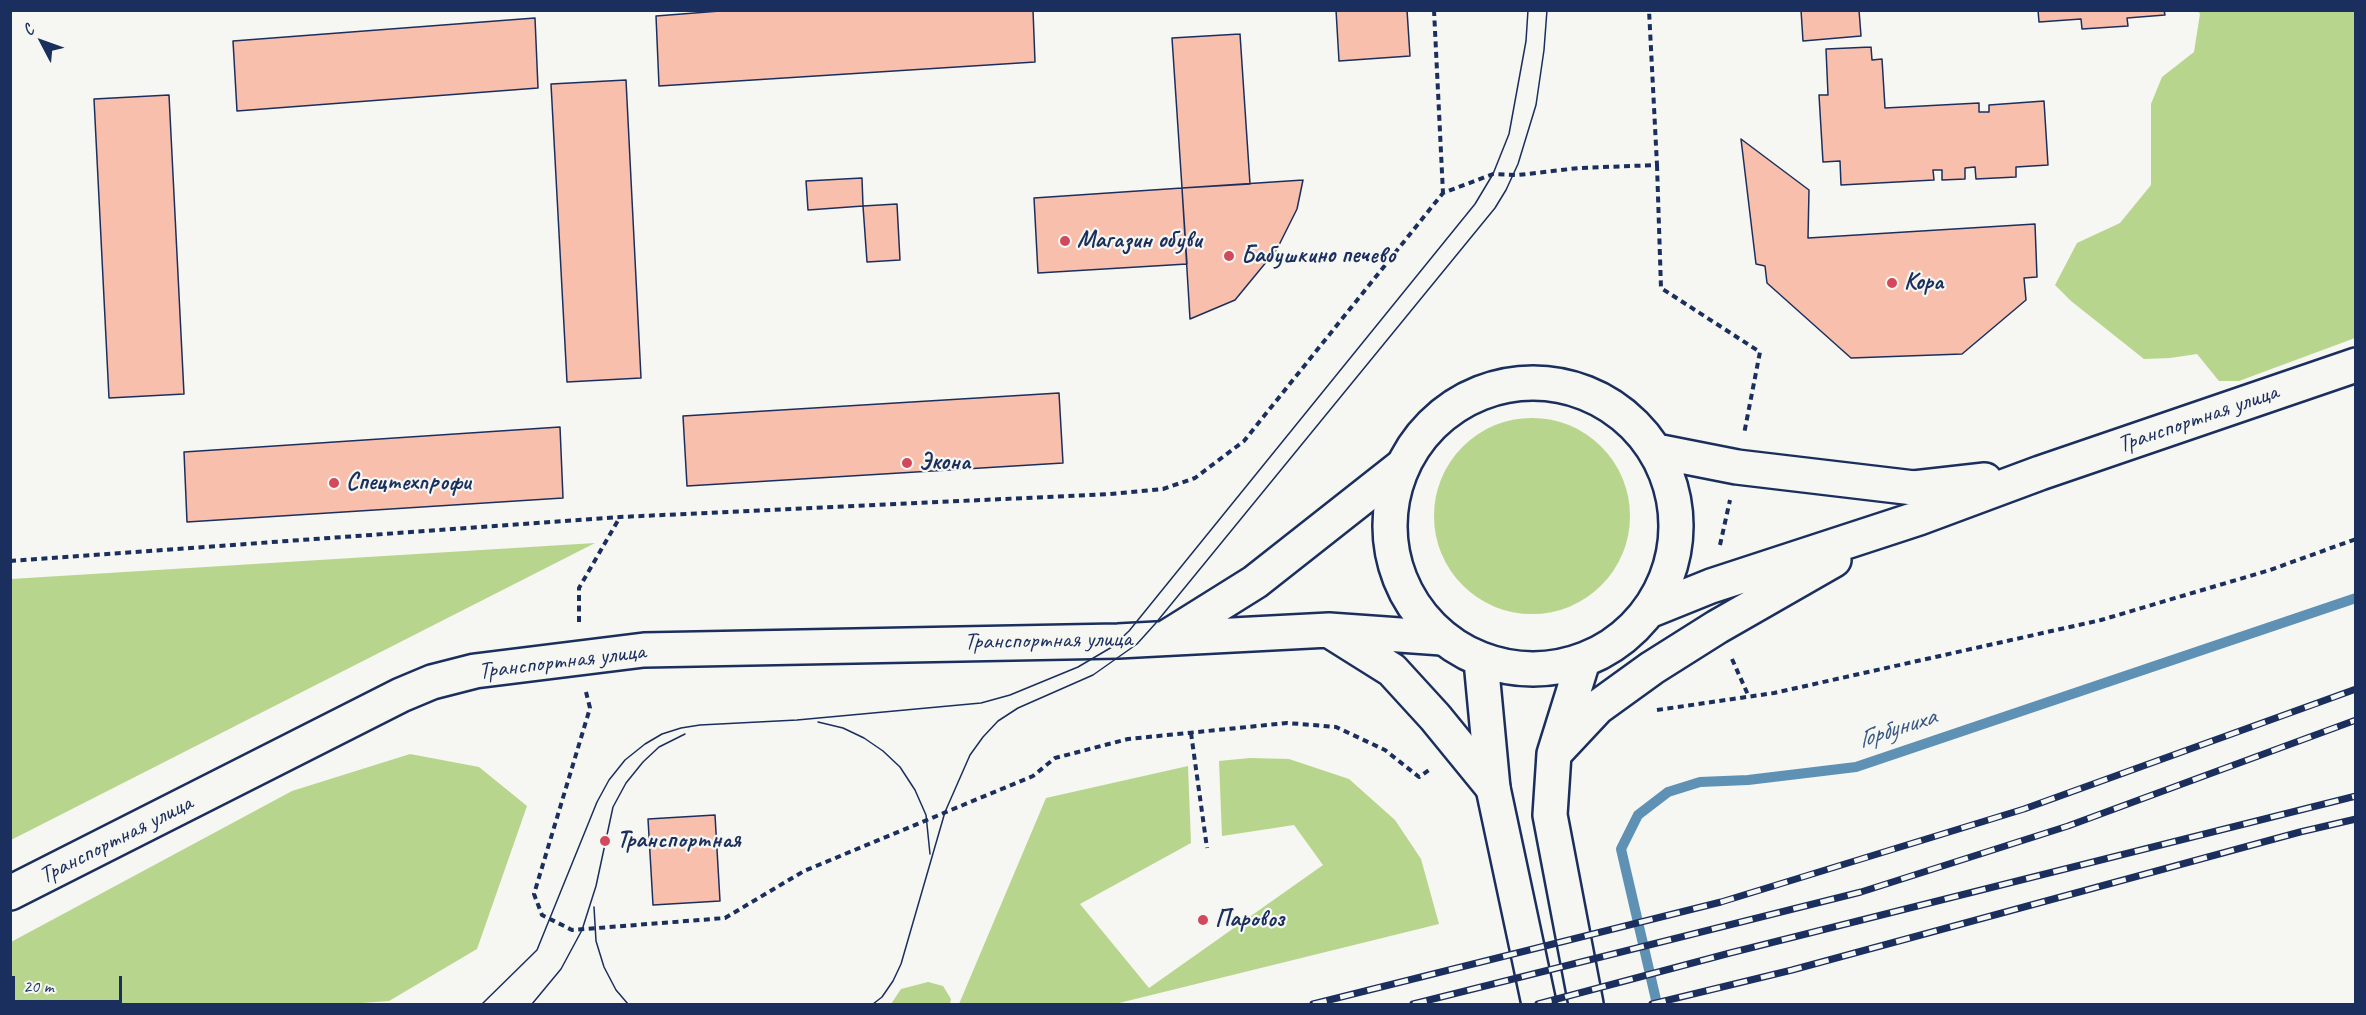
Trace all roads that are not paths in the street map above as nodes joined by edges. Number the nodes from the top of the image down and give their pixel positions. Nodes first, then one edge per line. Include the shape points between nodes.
1 (2355, 365) edge
2 (1656, 451) junction
3 (1401, 467) junction
4 (2040, 473) junction
5 (1920, 518) junction
6 (1649, 611) junction
7 (1329, 630) junction
8 (1165, 638) junction
9 (1442, 638) junction
10 (1481, 661) junction
11 (1583, 661) junction
12 (1554, 754) junction
13 (1494, 788) junction
14 (10, 893) edge
15 (1539, 1005) edge
16 (1586, 1005) edge

1 - 4 main road, Транспортная улица
2 - 3 main road via 1636,425 1601,399 1559,384 1515,383 1473,395 1443,413 1419,438
2 - 4 main road via 1737,467 1914,488
2 - 6 main road via 1672,490 1677,532 1669,574
3 - 8 main road via 1255,582
3 - 9 main road via 1389,513 1392,560 1411,603
4 - 5 main road
5 - 6 main road via 1711,586
5 - 12 main road via 1823,566 1652,668 1598,707
6 - 11 main road via 1620,640
7 - 8 main road, Транспортная улица
7 - 9 main road, Транспортная улица
7 - 13 main road via 1392,670
8 - 14 main road, Транспортная улица via 644,650 475,671 401,695
9 - 10 main road
10 - 11 main road via 1515,669 1550,669
10 - 13 main road
11 - 12 main road
12 - 16 main road via 1550,815
13 - 15 main road

